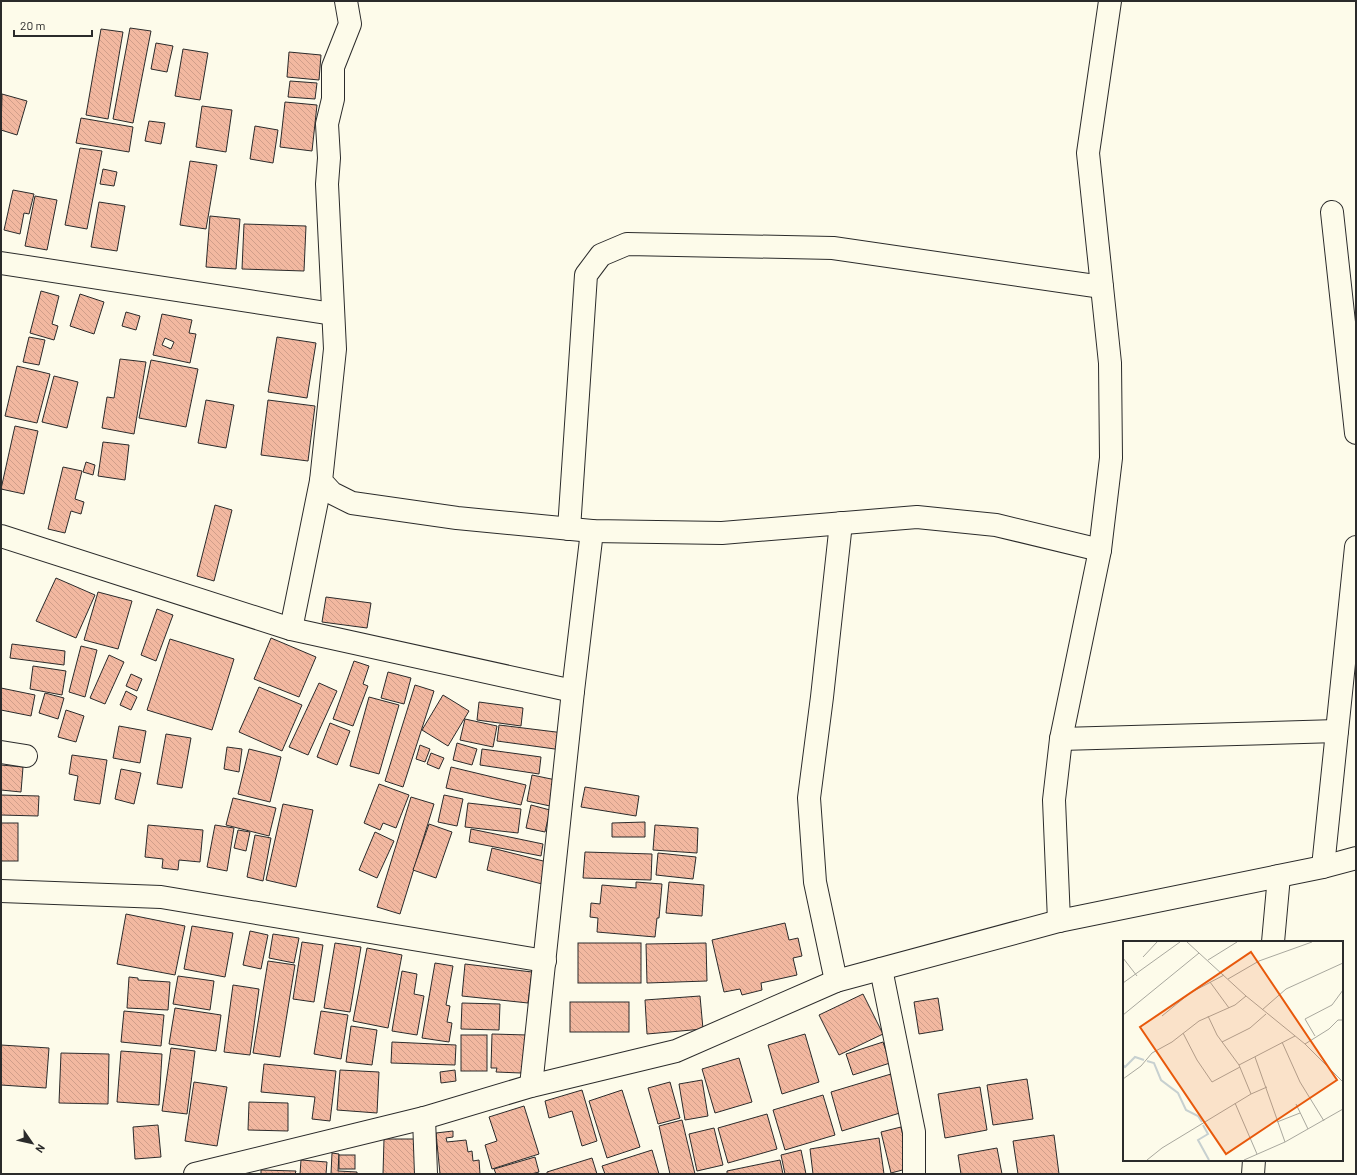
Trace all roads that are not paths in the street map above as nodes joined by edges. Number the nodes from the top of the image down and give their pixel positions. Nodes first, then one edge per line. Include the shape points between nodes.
1 (346, 1) edge
2 (1110, 1) edge
3 (1332, 212) dead end
4 (1, 263) edge
5 (1102, 287) junction
6 (333, 314) junction
7 (1356, 433) edge
8 (321, 481) junction
9 (841, 523) junction
10 (569, 529) junction
11 (592, 532) junction
12 (1, 536) edge
13 (1356, 547) edge
14 (1100, 550) junction
15 (291, 629) junction
16 (573, 691) junction
17 (1337, 731) junction
18 (1061, 739) junction
19 (1, 752) edge
20 (26, 756) dead end
21 (1356, 858) edge
22 (1323, 867) junction
23 (1279, 876) junction
24 (1, 891) edge
25 (1059, 921) junction
26 (1274, 941) edge
27 (545, 961) junction
28 (881, 969) junction
29 (836, 981) junction
30 (531, 1086) junction
31 (424, 1118) junction
32 (1254, 1161) edge
33 (195, 1174) edge
34 (426, 1174) edge
35 (914, 1174) edge
36 (1253, 1174) edge

1 - 6 street via 350,24 333,67 332,99 327,124
2 - 5 street via 1088,153
3 - 7 street
4 - 6 street
5 - 10 street via 833,248 627,244 601,255 586,275
5 - 14 street via 1110,363 1111,458
6 - 8 street via 335,350
8 - 10 street via 332,493 352,503 457,518
8 - 15 street
9 - 11 street via 722,533
9 - 14 street via 917,517 996,525
9 - 29 street via 809,798 815,882
10 - 11 street
11 - 16 street
12 - 15 street
13 - 17 street
14 - 18 street
15 - 16 street
16 - 27 street
17 - 18 street
17 - 22 street
18 - 25 street via 1054,800
19 - 20 street
21 - 22 street
22 - 23 street
23 - 25 street
23 - 26 street
24 - 27 street via 161,897
25 - 28 street
27 - 30 street
28 - 29 street
28 - 35 street via 914,1132
29 - 30 street via 676,1051
30 - 31 street
31 - 33 street
31 - 34 street
32 - 36 street

